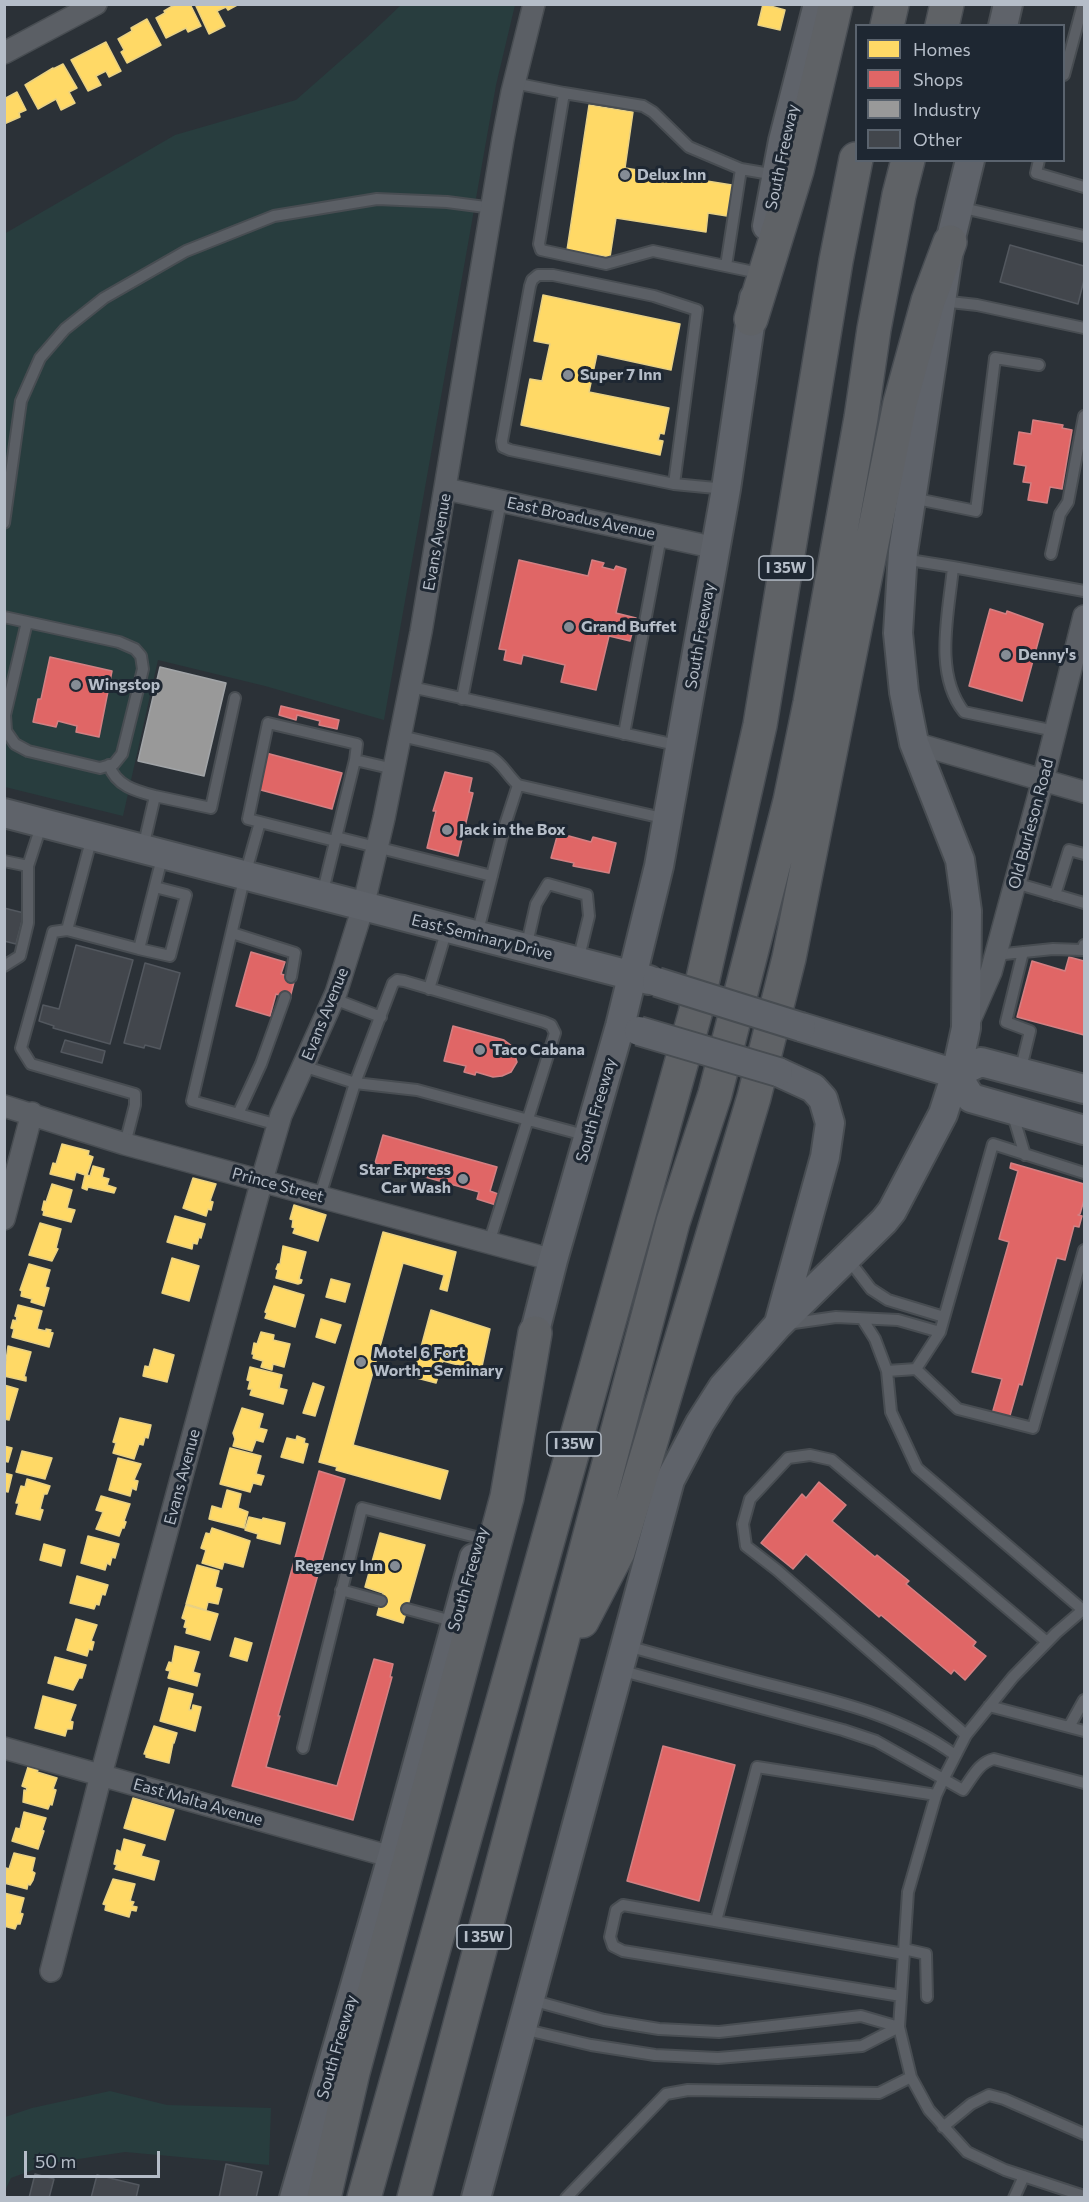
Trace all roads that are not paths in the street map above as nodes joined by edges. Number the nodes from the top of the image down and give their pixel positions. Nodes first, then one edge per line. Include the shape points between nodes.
1 (96, 4) edge
2 (534, 4) edge
3 (818, 4) edge
4 (836, 4) edge
5 (892, 4) edge
6 (947, 4) edge
7 (1008, 4) edge
8 (1083, 4) edge
9 (887, 24) edge
10 (942, 24) edge
11 (1003, 24) edge
12 (4, 53) edge
13 (1065, 71) edge
14 (514, 83) junction
15 (564, 93) junction
16 (855, 162) edge
17 (907, 162) edge
18 (969, 162) edge
19 (1039, 162) edge
20 (741, 169) junction
21 (777, 175) junction
22 (1084, 187) edge
23 (958, 207) junction
24 (493, 208) junction
25 (1084, 236) edge
26 (950, 242) junction
27 (726, 266) junction
28 (759, 273) junction
29 (941, 301) junction
30 (751, 319) junction
31 (1084, 328) edge
32 (1039, 365) dead end
33 (1084, 416) edge
34 (674, 484) junction
35 (446, 489) junction
36 (726, 489) junction
37 (911, 498) junction
38 (501, 501) junction
39 (4, 523) edge
40 (661, 536) junction
41 (716, 548) junction
42 (1051, 554) dead end
43 (903, 559) junction
44 (953, 567) junction
45 (1084, 591) edge
46 (1084, 616) edge
47 (4, 618) edge
48 (27, 622) junction
49 (411, 687) junction
50 (235, 698) dead end
51 (462, 699) junction
52 (1055, 731) junction
53 (624, 734) junction
54 (401, 736) junction
55 (914, 742) junction
56 (681, 746) junction
57 (355, 760) junction
58 (109, 765) junction
59 (394, 770) junction
60 (1043, 780) junction
61 (518, 785) junction
62 (1084, 792) edge
63 (155, 796) junction
64 (4, 813) edge
65 (667, 819) junction
66 (42, 822) junction
67 (260, 822) junction
68 (92, 836) junction
69 (335, 839) junction
70 (378, 847) junction
71 (153, 851) junction
72 (1084, 854) edge
73 (4, 861) edge
74 (28, 866) junction
75 (245, 875) junction
76 (492, 876) junction
77 (1015, 883) junction
78 (155, 887) junction
79 (1055, 895) junction
80 (321, 896) junction
81 (1084, 903) edge
82 (363, 907) junction
83 (447, 928) junction
84 (67, 930) junction
85 (231, 933) junction
86 (477, 935) junction
87 (526, 948) junction
88 (139, 949) junction
89 (1084, 949) edge
90 (1023, 952) junction
91 (995, 955) junction
92 (578, 961) junction
93 (4, 966) edge
94 (291, 977) dead end
95 (645, 979) junction
96 (429, 989) junction
97 (285, 997) dead end
98 (334, 999) junction
99 (381, 1017) junction
100 (966, 1028) junction
101 (630, 1029) junction
102 (303, 1066) junction
103 (1019, 1072) junction
104 (956, 1074) junction
105 (355, 1083) junction
106 (1084, 1089) edge
107 (4, 1106) edge
108 (1012, 1110) junction
109 (32, 1113) junction
110 (238, 1114) junction
111 (527, 1120) junction
112 (278, 1125) junction
113 (1084, 1130) edge
114 (588, 1137) junction
115 (125, 1144) junction
116 (1025, 1155) junction
117 (1084, 1173) edge
118 (262, 1180) junction
119 (320, 1196) junction
120 (4, 1219) edge
121 (489, 1243) junction
122 (1084, 1250) edge
123 (846, 1258) junction
124 (553, 1260) junction
125 (944, 1317) junction
126 (863, 1320) junction
127 (778, 1325) junction
128 (940, 1332) junction
129 (534, 1333) junction
130 (916, 1369) junction
131 (887, 1371) junction
132 (480, 1538) junction
133 (341, 1590) junction
134 (381, 1601) dead end
135 (407, 1609) dead end
136 (1084, 1610) edge
137 (456, 1622) junction
138 (1047, 1642) junction
139 (622, 1658) junction
140 (553, 1676) junction
141 (1084, 1700) edge
142 (989, 1706) junction
143 (1069, 1727) junction
144 (1084, 1731) edge
145 (966, 1735) junction
146 (4, 1748) edge
147 (303, 1748) dead end
148 (955, 1755) junction
149 (101, 1775) junction
150 (944, 1778) junction
151 (1084, 1783) edge
152 (936, 1795) junction
153 (392, 1857) junction
154 (716, 1921) junction
155 (904, 1951) junction
156 (51, 1971) dead end
157 (901, 1996) junction
158 (927, 1997) dead end
159 (529, 2000) junction
160 (899, 2027) junction
161 (522, 2029) junction
162 (911, 2077) junction
163 (943, 2127) junction
164 (1084, 2134) edge
165 (1024, 2176) junction
166 (1066, 2194) edge
167 (1084, 2196) edge
168 (294, 2198) edge
169 (324, 2198) edge
170 (364, 2198) edge
171 (414, 2198) edge
172 (476, 2198) edge
173 (566, 2198) edge
174 (1014, 2198) edge

1 - 12 street
2 - 14 street, Evans Avenue
3 - 21 main road, South Freeway
4 - 30 highway via 797,170
5 - 9 highway
6 - 10 highway
7 - 11 main road
8 - 13 lane
14 - 15 lane
14 - 24 street, Evans Avenue
15 - 20 lane via 643,106 689,147
15 - 27 lane via 541,250 606,264 653,251
16 - 170 highway, I 35W via 760,725 698,1004
17 - 140 highway, I 35W via 790,801 716,1094 673,1222
18 - 23 main road
19 - 22 lane via 1036,173
20 - 21 lane
20 - 27 lane
21 - 28 main road, South Freeway
23 - 25 lane
23 - 26 main road
24 - 35 street, Evans Avenue
24 - 39 lane via 377,199 274,216 186,251 104,298 65,329 39,358 21,401
26 - 29 main road
26 - 140 highway via 928,301 900,404 789,958 754,1097 618,1552
27 - 28 lane
28 - 30 main road, South Freeway
29 - 31 lane
29 - 37 main road
30 - 36 main road, South Freeway
32 - 37 lane via 995,358 976,511
33 - 42 lane via 1068,502 1060,514
34 - 34 lane via 503,447 530,286 538,275 654,296 697,310
34 - 36 lane
35 - 38 street, East Broadus Avenue
35 - 49 street, Evans Avenue
36 - 41 main road, South Freeway
37 - 43 main road
38 - 40 street, East Broadus Avenue
38 - 51 lane
40 - 41 street, East Broadus Avenue
40 - 53 lane
41 - 56 main road, South Freeway
43 - 44 lane
43 - 55 main road via 898,633
44 - 45 lane
44 - 52 lane via 945,657 955,700 964,712
46 - 52 street, Old Burleson Road
47 - 48 lane
48 - 58 lane via 5,715 6,732 15,744 28,751 100,768
48 - 58 lane via 119,642 141,656 142,669 122,754
49 - 51 lane
49 - 54 street, Evans Avenue
50 - 63 lane via 211,808
51 - 53 lane
52 - 60 street, Old Burleson Road
53 - 56 lane
54 - 59 street, Evans Avenue
54 - 61 lane via 491,757 501,762
55 - 60 street
55 - 100 main road via 960,860 968,911
56 - 65 main road, South Freeway
57 - 59 lane
57 - 67 lane via 357,744 268,723 248,819
57 - 69 lane
58 - 63 lane via 123,784
59 - 70 street, Evans Avenue
60 - 62 street
60 - 77 street, Old Burleson Road
61 - 65 lane
61 - 76 lane
63 - 71 lane
64 - 66 main road, East Seminary Drive
65 - 95 main road, South Freeway
66 - 68 main road, East Seminary Drive
66 - 74 lane
67 - 69 lane
67 - 75 lane
68 - 71 main road, East Seminary Drive
68 - 84 lane
69 - 70 lane
69 - 80 lane
70 - 76 lane
70 - 82 street, Evans Avenue
71 - 75 main road, East Seminary Drive
71 - 78 lane
72 - 79 lane via 1068,850
73 - 74 lane
74 - 93 lane via 28,923 20,956
75 - 80 main road, East Seminary Drive
75 - 85 lane
76 - 86 lane
77 - 79 lane
77 - 91 street, Old Burleson Road
78 - 88 lane
78 - 88 lane via 186,895 170,956
79 - 81 lane
80 - 82 main road, East Seminary Drive
82 - 83 main road, East Seminary Drive
82 - 98 street, Evans Avenue
83 - 86 main road, East Seminary Drive
83 - 96 lane
84 - 88 lane
84 - 115 lane via 52,932 21,1048 31,1064 135,1094
85 - 94 lane via 295,953
85 - 110 lane via 192,1101
86 - 87 main road, East Seminary Drive
87 - 92 main road, East Seminary Drive
87 - 92 lane via 536,904 548,884 587,895 589,916
89 - 90 lane
90 - 91 lane
90 - 103 lane via 1006,1022 1030,1031
91 - 100 street, Old Burleson Road
92 - 95 main road, East Seminary Drive
95 - 101 main road, South Freeway
95 - 104 main road, East Seminary Drive, bridge
96 - 99 lane via 397,980
96 - 111 lane via 551,1024 555,1033
97 - 110 lane
98 - 99 lane
98 - 102 street, Evans Avenue
99 - 105 lane
100 - 104 main road
101 - 114 main road, South Freeway
101 - 127 main road, bridge via 778,1072 813,1088 823,1099 830,1123 825,1157
102 - 105 lane
102 - 112 street, Evans Avenue
103 - 104 main road via 981,1062
103 - 106 main road
104 - 108 main road via 971,1098
104 - 123 main road via 943,1114 892,1211
105 - 111 lane via 417,1090
105 - 119 lane
107 - 109 street, Prince Street
108 - 113 main road
108 - 116 lane
109 - 115 street, Prince Street
109 - 120 street
110 - 112 lane
111 - 114 lane
111 - 121 lane
112 - 118 street, Evans Avenue
114 - 124 main road, South Freeway
115 - 118 street, Prince Street
116 - 117 lane
116 - 125 lane via 993,1144
118 - 119 street, Prince Street
118 - 149 street, Evans Avenue
119 - 121 street, Prince Street
121 - 124 street, Prince Street
122 - 130 lane via 1034,1428 958,1409
123 - 125 lane via 872,1289 888,1300
123 - 127 main road
124 - 129 main road, South Freeway
125 - 128 lane
126 - 127 lane via 836,1317
126 - 128 lane via 898,1320
126 - 131 lane
127 - 139 main road via 723,1387 670,1480
128 - 130 lane
129 - 132 main road, South Freeway
129 - 169 highway via 507,1497 353,2072
130 - 131 lane
131 - 136 lane via 891,1412 917,1468
132 - 133 lane via 362,1508
132 - 137 main road, South Freeway
133 - 134 lane
133 - 147 lane
135 - 137 lane
136 - 138 lane
137 - 153 main road, South Freeway
138 - 142 lane
138 - 145 lane via 832,1460 810,1455 788,1458 750,1499 743,1524 746,1546
139 - 148 lane via 852,1705 933,1739
139 - 150 lane via 876,1742
139 - 159 main road
140 - 171 highway, I 35W
141 - 143 lane
142 - 143 lane
142 - 145 lane
143 - 144 lane
145 - 148 lane
146 - 149 street, East Malta Avenue
148 - 150 lane
149 - 153 street, East Malta Avenue
149 - 156 street, Evans Avenue
150 - 151 lane via 963,1790 979,1768 994,1759
150 - 152 lane
152 - 154 lane via 757,1767
152 - 155 lane via 908,1892
153 - 168 main road, South Freeway
154 - 155 lane
154 - 157 lane via 623,1905 616,1910 610,1938 613,1946 623,1951
155 - 157 lane
155 - 158 lane via 926,1954
157 - 160 lane
159 - 160 lane via 604,2020 659,2029 719,2032 861,2016
159 - 161 main road
160 - 161 lane via 862,2046 718,2058 655,2055
160 - 162 lane
161 - 172 main road
162 - 163 lane
162 - 173 lane via 879,2093 688,2090 666,2094
163 - 164 lane via 989,2095
163 - 165 lane via 967,2152
165 - 166 lane
165 - 174 lane
166 - 167 lane

